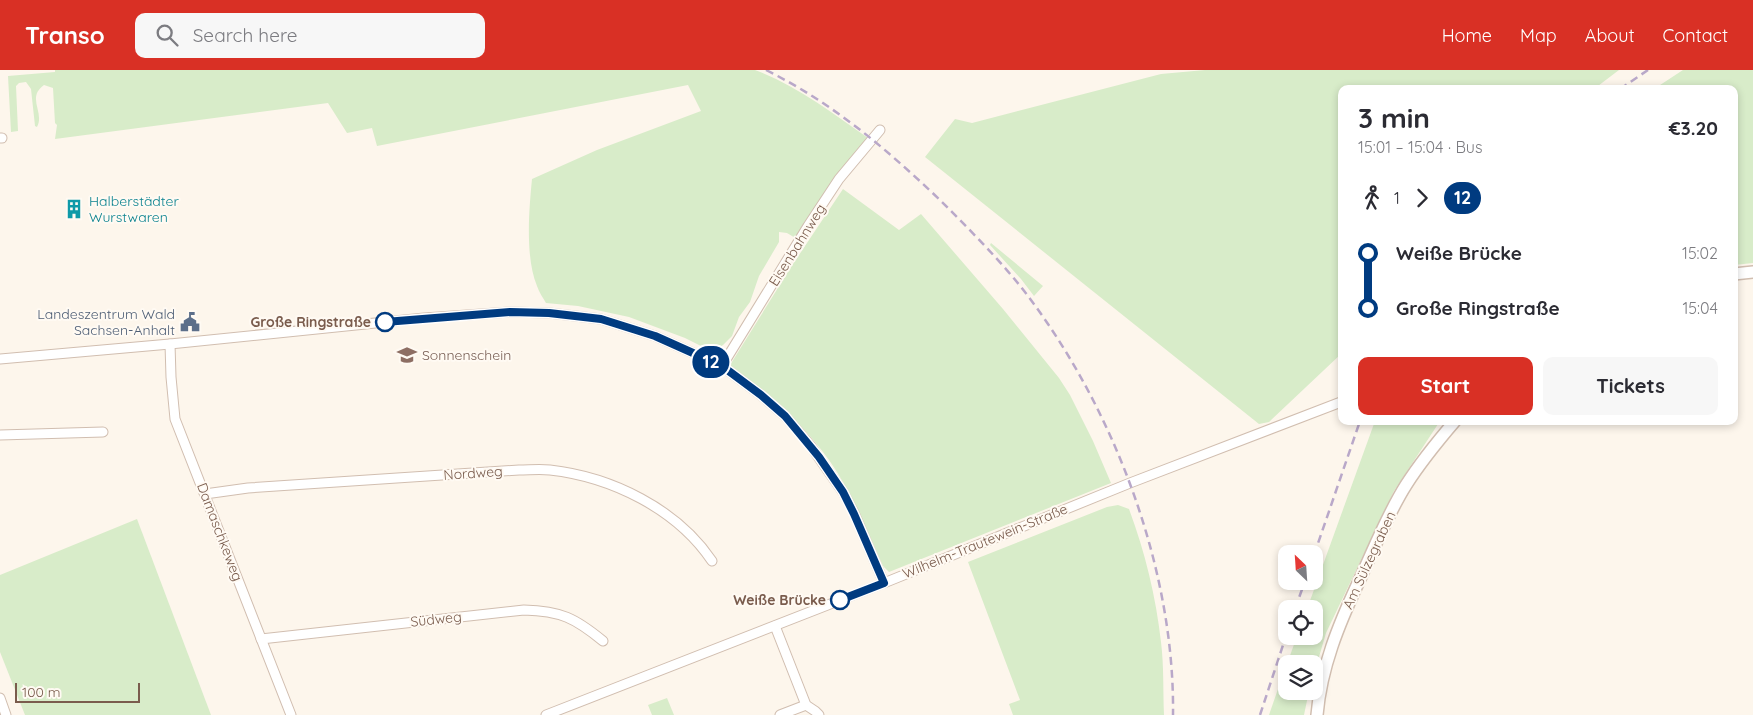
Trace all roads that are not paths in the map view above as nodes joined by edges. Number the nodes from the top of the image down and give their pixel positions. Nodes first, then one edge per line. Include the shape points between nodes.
1 (880, 130) dead end
2 (1753, 272) edge
3 (1738, 274) edge
4 (170, 344) junction
5 (0, 359) edge
6 (722, 366) junction
7 (1338, 403) edge
8 (1451, 425) edge
9 (103, 432) dead end
10 (0, 435) edge
11 (205, 494) junction
12 (712, 561) dead end
13 (884, 583) junction
14 (775, 626) junction
15 (261, 638) junction
16 (603, 641) dead end
17 (0, 698) edge
18 (806, 705) junction
19 (6, 715) edge
20 (291, 715) edge
21 (546, 715) edge
22 (780, 715) edge
23 (819, 715) edge
24 (1317, 715) edge

1 - 6 street, Eisenbahnweg via 839,179
2 - 3 street
4 - 5 street
4 - 6 street via 424,318 510,312 549,313 601,319 628,326
4 - 11 street, Damaschkeweg via 175,419
6 - 13 street via 785,416 824,463 854,514
7 - 13 street, Wilhelm-Trautewein-Straße
8 - 24 street, Am Sülzegraben via 1406,486 1365,569 1333,643 1320,687
9 - 10 street
11 - 12 street, Nordweg via 248,488 549,470 587,477 644,501 677,522
11 - 15 street, Damaschkeweg
13 - 14 street, Wilhelm-Trautewein-Straße
14 - 18 street
14 - 21 street, Wilhelm-Trautewein-Straße
15 - 16 street, Südweg via 530,610 555,612 573,618
15 - 20 street, Damaschkeweg
17 - 19 street
18 - 22 street
18 - 23 street

